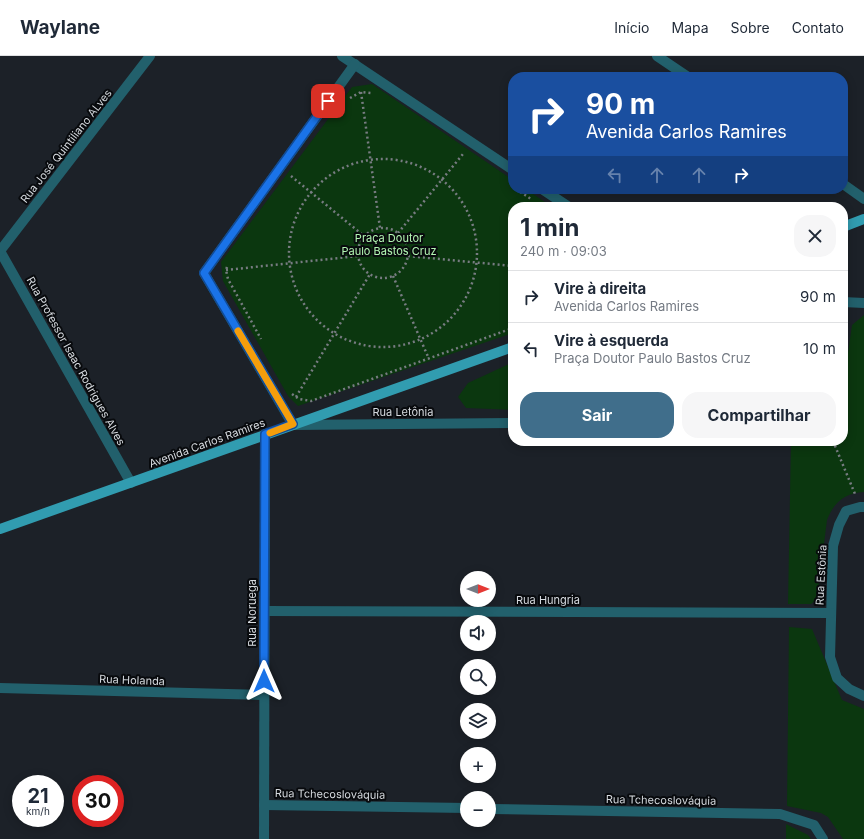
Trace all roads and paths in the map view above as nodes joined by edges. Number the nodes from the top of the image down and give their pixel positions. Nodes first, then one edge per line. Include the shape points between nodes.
1 (150, 56) edge
2 (342, 56) edge
3 (657, 56) edge
4 (355, 64) junction
5 (681, 72) edge
6 (361, 92) junction
7 (377, 97) dead end
8 (347, 100) dead end
9 (464, 154) dead end
10 (371, 160) junction
11 (508, 167) edge
12 (442, 180) junction
13 (287, 182) dead end
14 (848, 187) edge
15 (312, 193) junction
16 (550, 194) edge
17 (864, 198) edge
18 (562, 202) edge
19 (864, 219) edge
20 (848, 225) edge
21 (380, 228) junction
22 (398, 233) junction
23 (364, 236) junction
24 (0, 251) edge
25 (358, 256) junction
26 (408, 256) junction
27 (229, 262) dead end
28 (475, 263) junction
29 (290, 264) junction
30 (508, 266) edge
31 (226, 270) junction
32 (370, 274) junction
33 (393, 276) junction
34 (848, 302) edge
35 (864, 303) edge
36 (508, 330) edge
37 (335, 333) junction
38 (420, 339) junction
39 (262, 341) dead end
40 (508, 349) edge
41 (429, 359) junction
42 (289, 390) dead end
43 (296, 397) junction
44 (293, 424) junction
45 (508, 424) edge
46 (265, 434) junction
47 (835, 446) edge
48 (131, 483) junction
49 (862, 507) edge
50 (0, 529) edge
51 (264, 611) junction
52 (831, 613) junction
53 (0, 688) edge
54 (264, 695) junction
55 (864, 696) edge
56 (264, 804) junction
57 (460, 808) edge
58 (496, 809) edge
59 (264, 839) edge
60 (823, 839) edge

1 - 24 street, Rua José Quintiliano ALves
2 - 4 street
3 - 5 street
4 - 11 street
4 - 44 street via 204,273
6 - 7 path
6 - 8 path
6 - 10 path
9 - 12 path
10 - 12 path via 390,159 407,162 429,171
10 - 15 path via 349,165 335,172 321,182
10 - 21 path
12 - 22 path
12 - 28 path via 457,195 469,216 476,243
13 - 15 path via 291,176
14 - 17 street
15 - 23 path
15 - 29 path via 295,220
16 - 18 street
19 - 20 main road
21 - 22 path
21 - 23 path
22 - 26 path via 404,239
23 - 25 path
24 - 48 street, Rua Professor Isaac Rodrigues Alves
25 - 29 path
25 - 32 path via 362,267
26 - 28 path
26 - 33 path via 404,267
27 - 31 path
28 - 30 path
28 - 38 path via 471,286 458,309 437,330
29 - 31 path
29 - 37 path via 294,282 305,304 316,318
31 - 39 path via 228,279
32 - 33 path via 382,278
32 - 37 path
33 - 38 path
34 - 35 street
36 - 41 path
37 - 38 path via 354,342 373,346 398,346
37 - 43 path
38 - 41 path
40 - 44 main road, Avenida Carlos Ramires
41 - 43 path via 311,401
42 - 43 path
44 - 45 street, Rua Letônia
44 - 46 main road, Avenida Carlos Ramires
46 - 48 main road, Avenida Carlos Ramires
46 - 51 street, Rua Noruega
47 - 49 path
48 - 50 main road, Avenida Carlos Ramires
49 - 52 street, Rua Estônia via 846,511 839,525 833,546
51 - 52 street, Rua Hungria
51 - 54 street, Rua Noruega
52 - 55 street via 830,657 837,678 849,689
53 - 54 street, Rua Holanda
54 - 56 street, Rua Noruega
56 - 57 street, Rua Tchecoslováquia
56 - 59 street, Rua Noruega
58 - 60 street, Rua Tchecoslováquia via 780,814 814,825

